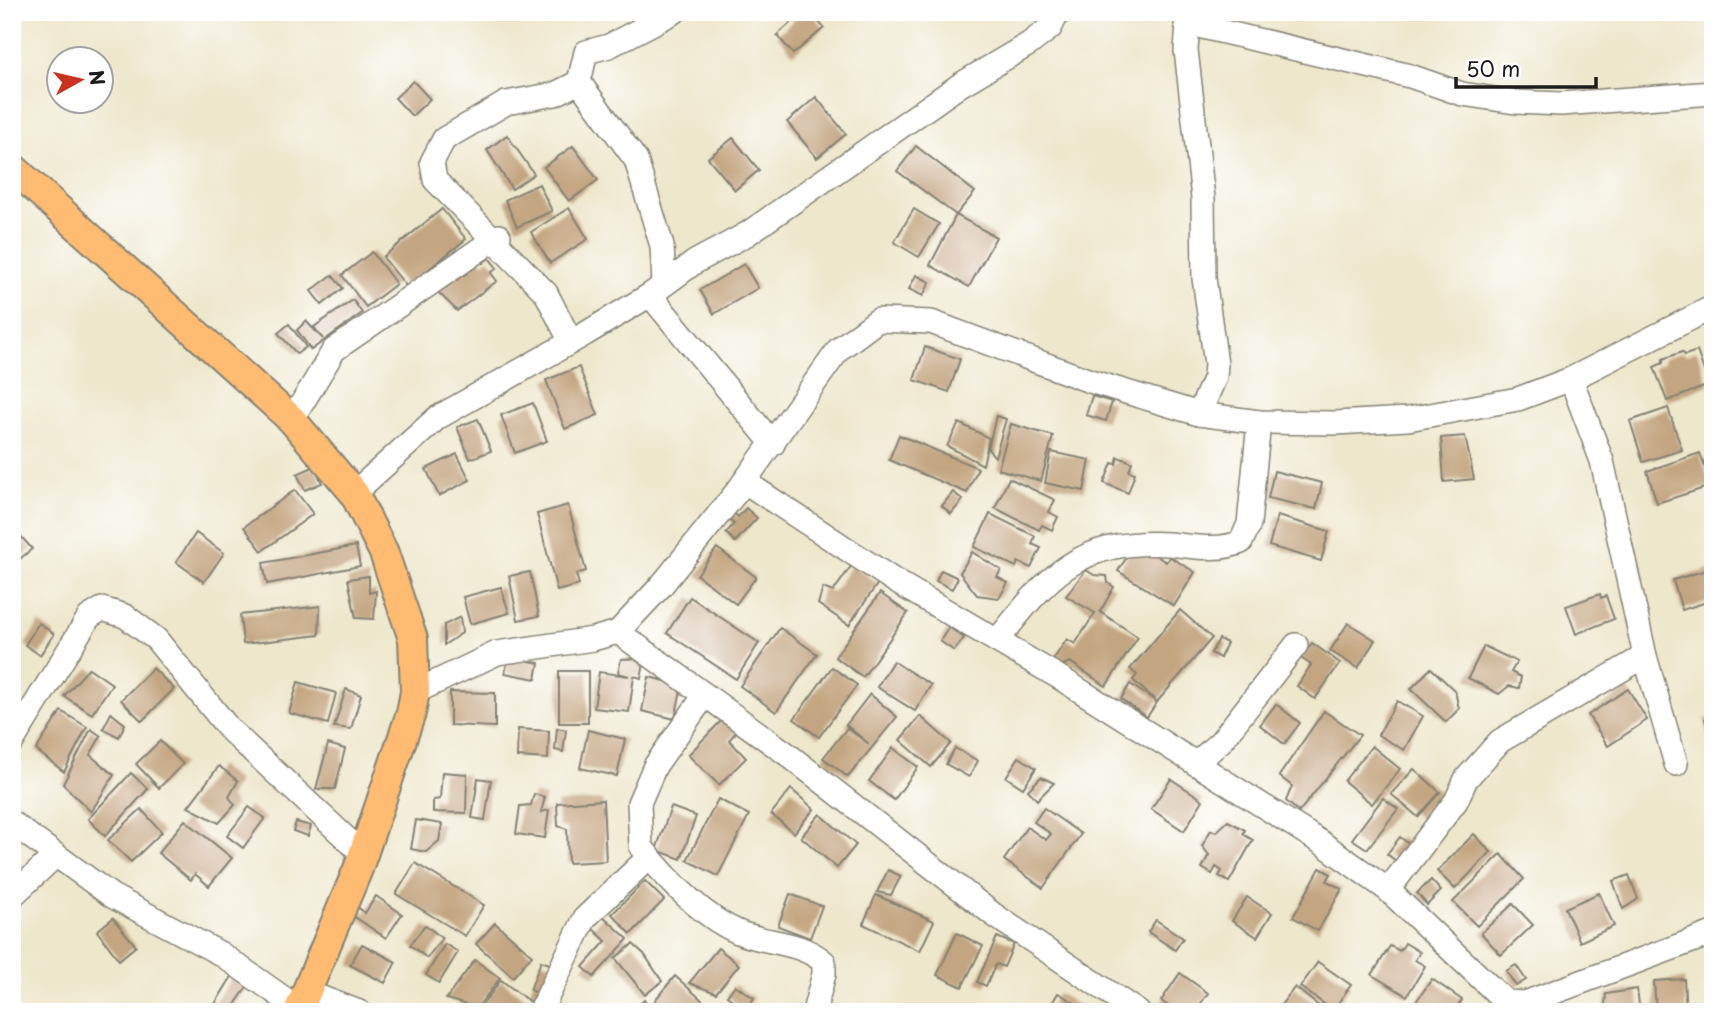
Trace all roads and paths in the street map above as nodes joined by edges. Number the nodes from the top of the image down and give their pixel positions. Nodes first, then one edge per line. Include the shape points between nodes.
1 (674, 12) edge
2 (1058, 12) edge
3 (1187, 18) edge
4 (579, 82) junction
5 (1713, 93) edge
6 (12, 167) edge
7 (497, 238) junction
8 (657, 289) junction
9 (1713, 307) edge
10 (571, 342) junction
11 (1572, 379) junction
12 (1199, 414) junction
13 (292, 420) junction
14 (1259, 422) junction
15 (773, 444) junction
16 (745, 482) junction
17 (354, 493) junction
18 (618, 632) junction
19 (997, 641) junction
20 (1296, 645) dead end
21 (1645, 656) junction
22 (415, 692) junction
23 (705, 695) junction
24 (12, 742) edge
25 (1196, 764) junction
26 (1676, 764) dead end
27 (12, 823) edge
28 (363, 854) junction
29 (56, 855) junction
30 (649, 857) junction
31 (1388, 890) junction
32 (12, 896) edge
33 (1713, 933) edge
34 (301, 1004) edge
35 (359, 1012) edge
36 (540, 1012) edge
37 (814, 1012) edge
38 (1138, 1012) edge

1 - 4 street via 609,46 586,52
2 - 8 street via 1050,28 1029,44 960,85 807,195
3 - 5 street via 1462,94 1515,102 1561,104
3 - 12 street via 1186,50 1203,198 1204,278 1216,364
4 - 7 street via 555,94 506,103 443,139 432,162 435,180
4 - 8 street via 636,160 662,246
6 - 13 main road
7 - 10 street via 546,293
7 - 13 street via 334,350
8 - 10 street
8 - 15 street
9 - 11 street
10 - 17 street via 437,418
11 - 14 street via 1518,399 1408,419
11 - 21 street via 1602,461
12 - 14 street
12 - 15 street via 1090,381 931,322 878,320 839,349
13 - 17 main road
14 - 19 street via 1249,524 1241,542 1226,548 1132,542 1111,546 1061,570 1038,589
15 - 16 street
16 - 18 street via 662,586
16 - 19 street via 895,581
17 - 22 main road via 384,553 413,639
18 - 22 street via 497,653
18 - 23 street
19 - 25 street
20 - 25 street via 1221,741
21 - 26 street
21 - 31 street via 1500,741 1466,779 1456,801
22 - 28 main road
23 - 30 street via 655,766 639,803 641,847
23 - 38 street via 994,915
24 - 28 street via 89,617 102,609 125,616 156,639 230,730
25 - 31 street
27 - 29 street
28 - 34 main road
29 - 32 street
29 - 34 street via 112,896 221,954
30 - 36 street via 585,918
30 - 37 street via 696,904 738,932 811,951 824,962
31 - 33 street via 1506,1002 1525,1003
34 - 35 street

